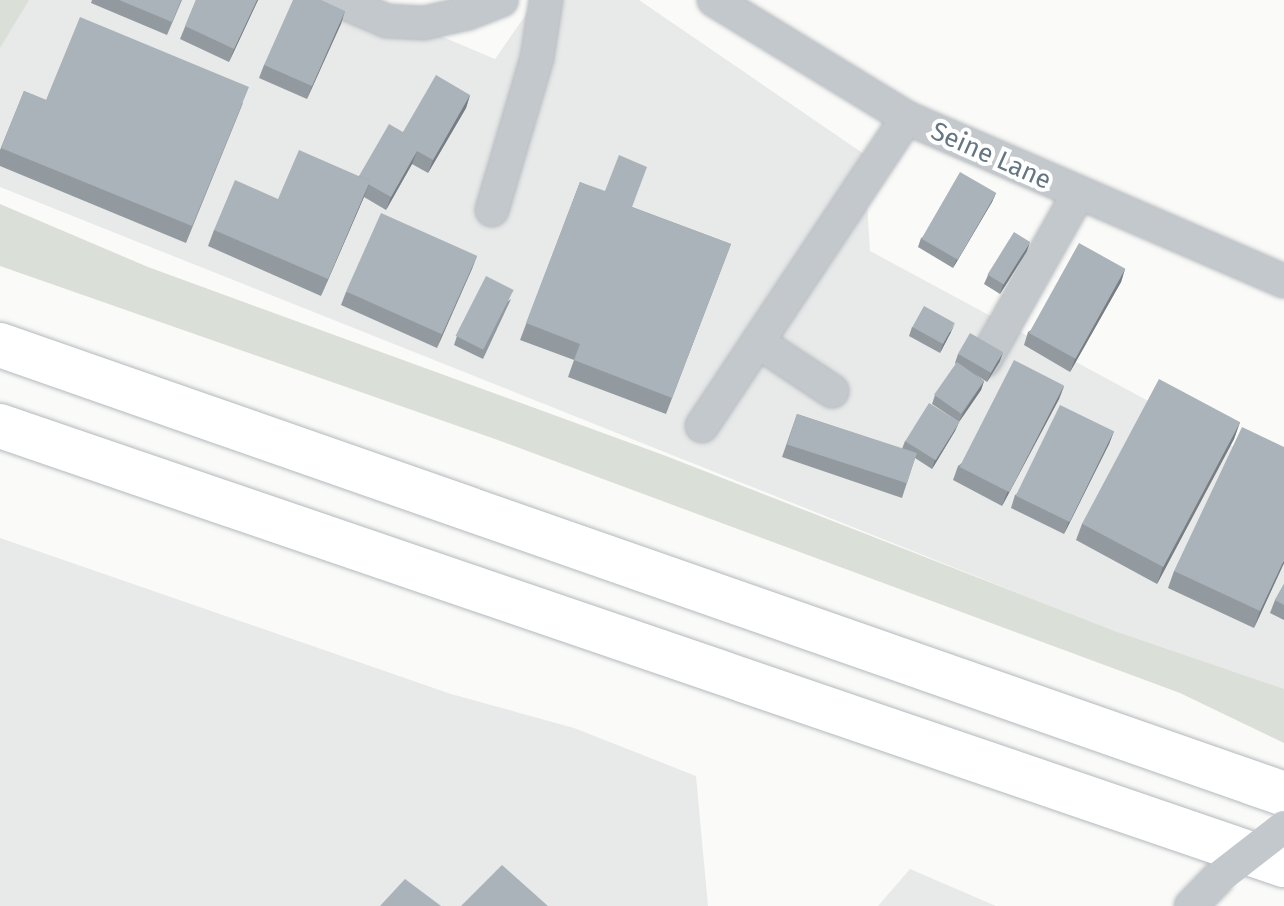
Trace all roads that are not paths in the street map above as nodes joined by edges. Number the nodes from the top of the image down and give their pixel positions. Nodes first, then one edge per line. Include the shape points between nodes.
1 (338, 0) edge
2 (502, 0) edge
3 (546, 0) edge
4 (714, 0) edge
5 (907, 118) junction
6 (1078, 194) junction
7 (492, 210) dead end
8 (1284, 281) edge
9 (758, 342) junction
10 (0, 345) edge
11 (985, 360) edge
12 (832, 391) dead end
13 (0, 426) edge
14 (702, 426) dead end
15 (1284, 794) edge
16 (1284, 827) edge
17 (1284, 865) edge
18 (1191, 906) edge

1 - 2 street via 387,21 424,23
3 - 7 street via 537,58
4 - 5 street, Seine Lane
5 - 6 street, Seine Lane
5 - 9 street
6 - 8 street, Seine Lane
6 - 11 street
9 - 12 street
9 - 14 street
10 - 15 highway
13 - 17 highway
16 - 18 street, bridge

